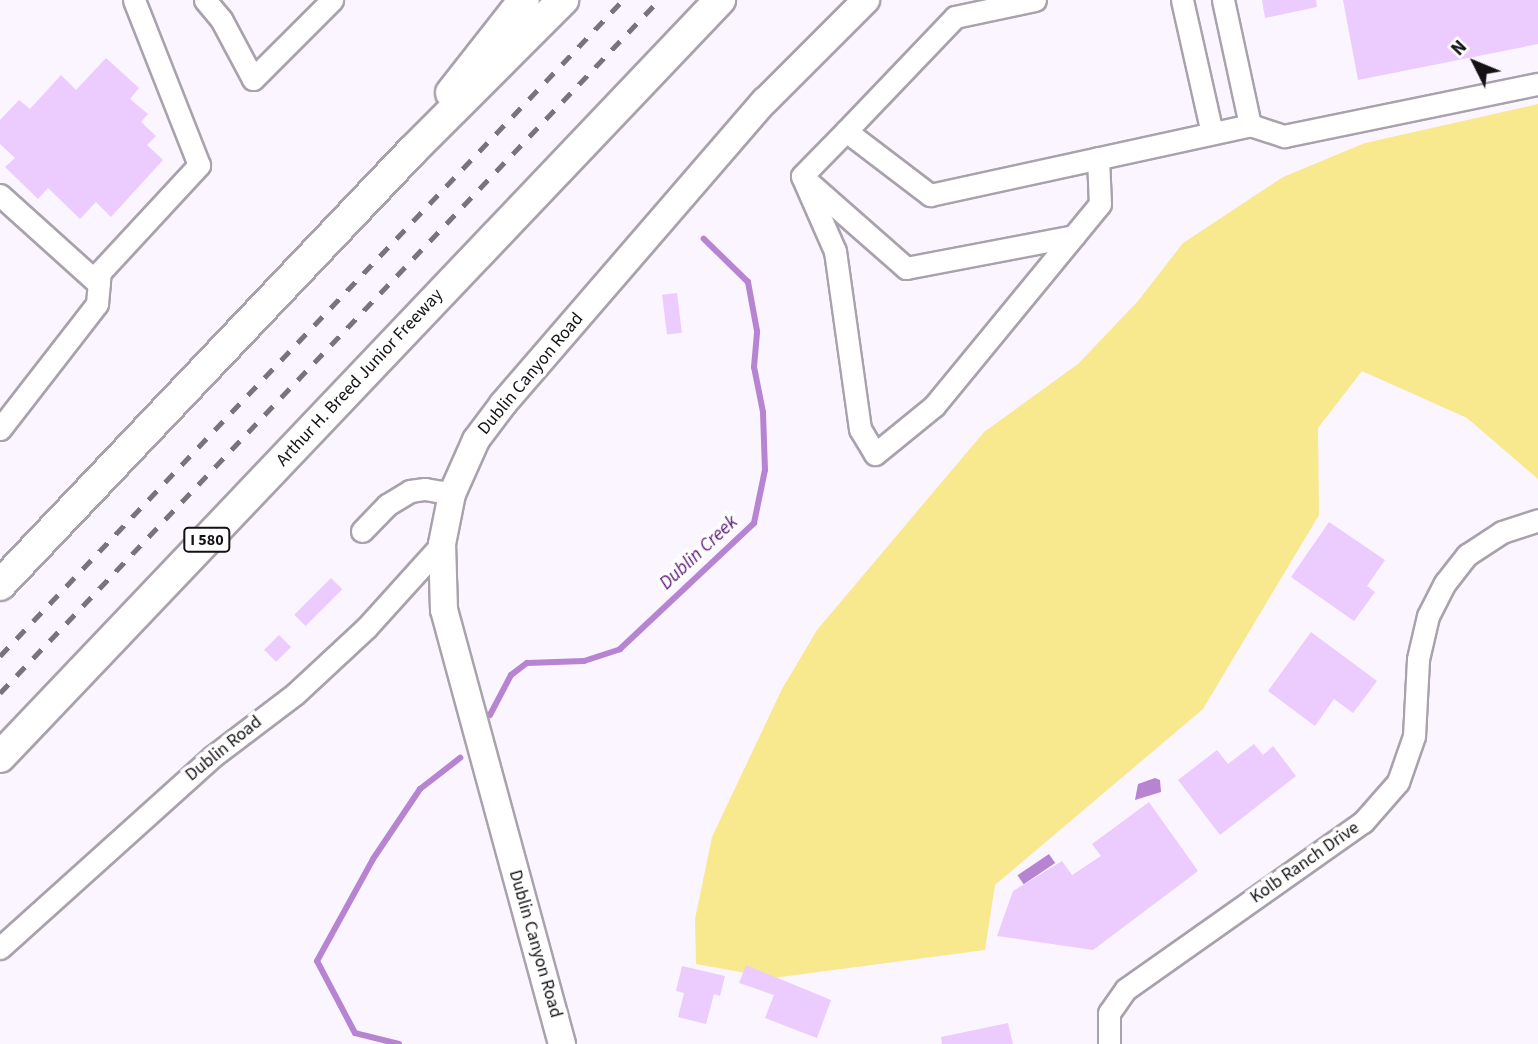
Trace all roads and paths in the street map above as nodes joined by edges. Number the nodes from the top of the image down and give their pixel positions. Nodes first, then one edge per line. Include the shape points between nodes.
1 (134, 0) edge
2 (205, 0) edge
3 (332, 0) edge
4 (524, 0) edge
5 (563, 0) edge
6 (720, 0) edge
7 (866, 0) edge
8 (1035, 0) edge
9 (1182, 0) edge
10 (1223, 0) edge
11 (1538, 84) edge
12 (1250, 125) junction
13 (846, 131) junction
14 (1212, 133) junction
15 (412, 151) junction
16 (1098, 158) junction
17 (802, 176) junction
18 (0, 195) edge
19 (1073, 236) junction
20 (99, 284) junction
21 (0, 429) edge
22 (452, 494) junction
23 (1538, 520) edge
24 (362, 531) dead end
25 (442, 544) junction
26 (0, 585) edge
27 (0, 757) edge
28 (0, 948) edge
29 (562, 1044) edge
30 (1109, 1044) edge

1 - 20 street via 199,165 100,272
2 - 3 street via 221,19 253,79
4 - 15 highway via 480,51
5 - 15 highway
6 - 27 highway, Arthur H. Breed Junior Freeway / I 580
7 - 22 main road, Dublin Canyon Road via 765,101 503,404 476,440
8 - 13 street via 955,17
9 - 14 street
10 - 12 street
11 - 12 street via 1284,136
12 - 14 street
13 - 16 street via 930,195
13 - 17 street
14 - 16 street
15 - 26 highway
16 - 19 street via 1100,204
17 - 19 street via 906,268
17 - 19 street via 835,251 860,429 875,454 934,406
18 - 20 street
20 - 21 street via 97,304
22 - 24 street via 410,491
22 - 25 main road, Dublin Canyon Road
23 - 30 street, Kolb Ranch Drive via 1502,532 1467,555 1445,583 1428,616 1418,659 1414,736 1398,782 1363,822 1126,989 1109,1013
25 - 28 street, Dublin Road via 367,627 295,694 212,757
25 - 29 main road, Dublin Canyon Road via 441,580 452,649

